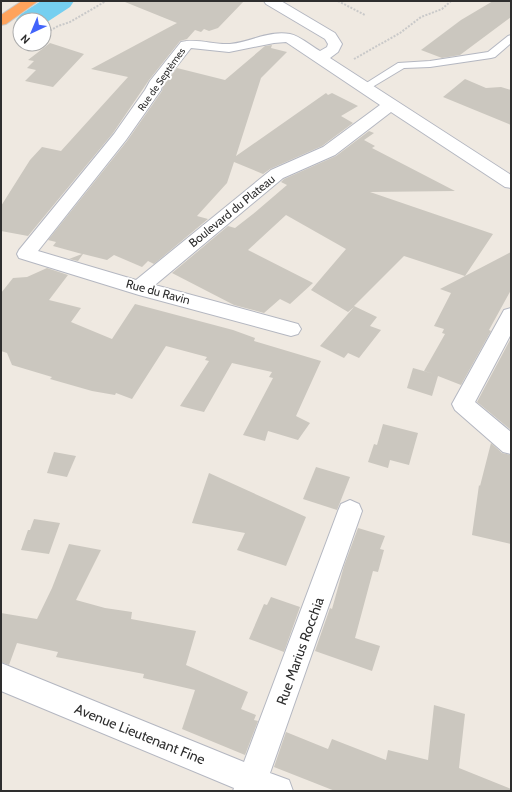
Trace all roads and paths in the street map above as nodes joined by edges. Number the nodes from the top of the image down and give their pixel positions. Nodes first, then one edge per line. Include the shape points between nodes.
1 (32, 1) edge
2 (106, 1) edge
3 (271, 1) edge
4 (338, 1) edge
5 (451, 1) edge
6 (365, 15) dead end
7 (1, 21) edge
8 (52, 29) edge
9 (511, 38) edge
10 (321, 57) junction
11 (340, 71) junction
12 (365, 87) junction
13 (390, 104) junction
14 (511, 183) edge
15 (26, 254) joint
16 (139, 288) junction
17 (511, 315) edge
18 (291, 329) dead end
19 (511, 445) edge
20 (350, 511) dead end
21 (1, 677) edge
22 (260, 787) edge

1 - 7 highway
2 - 8 path
3 - 10 street via 334,40 336,44 333,49
4 - 6 path
5 - 11 path via 442,9 421,17 400,33 360,54
9 - 12 lane via 491,55 430,64 402,64
10 - 11 street, Rue de Septèmes
10 - 15 street, Rue de Septèmes via 289,38 278,37 228,48 194,43 186,45 155,84 120,137
11 - 12 street, Rue de Septèmes
12 - 13 street, Rue de Septèmes
13 - 14 street, Rue de Septèmes
13 - 16 street, Boulevard du Plateau via 329,151 277,174
15 - 16 street, Rue du Ravin
16 - 18 street, Rue du Ravin
17 - 19 street via 463,404
20 - 22 street, Rue Marius Rocchia
21 - 22 street, Avenue Lieutenant Fine

